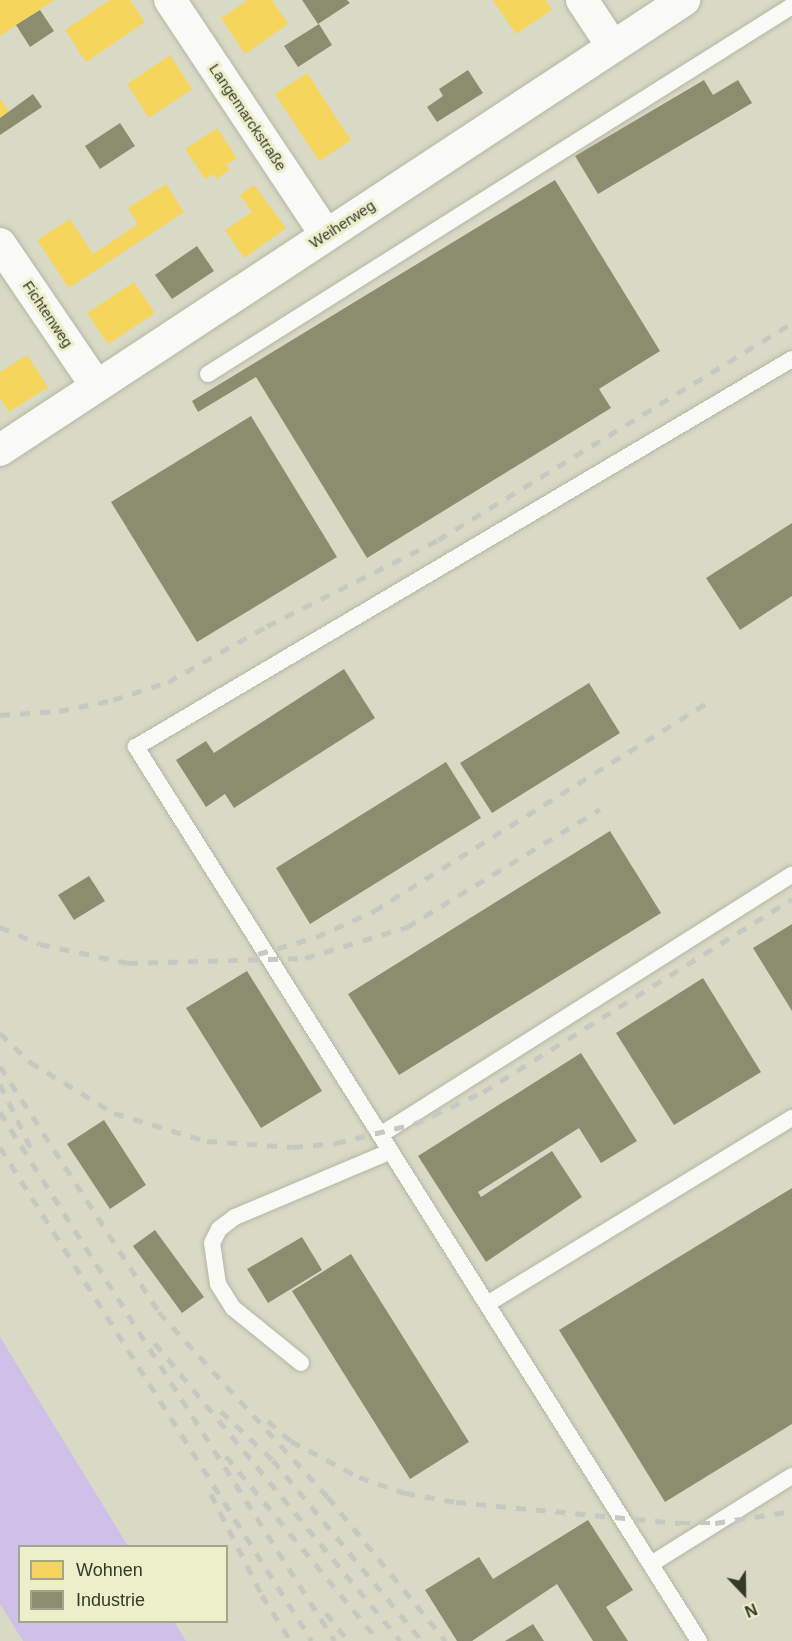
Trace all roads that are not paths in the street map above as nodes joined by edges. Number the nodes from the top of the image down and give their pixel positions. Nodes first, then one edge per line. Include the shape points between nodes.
1 (170, 0) edge
2 (582, 0) edge
3 (684, 0) edge
4 (792, 6) edge
5 (613, 47) junction
6 (326, 235) junction
7 (0, 244) edge
8 (792, 360) edge
9 (208, 374) dead end
10 (96, 385) junction
11 (0, 450) edge
12 (792, 875) edge
13 (792, 1118) edge
14 (380, 1135) junction
15 (391, 1152) junction
16 (487, 1304) junction
17 (301, 1363) dead end
18 (792, 1476) edge
19 (651, 1564) junction
20 (699, 1641) edge

1 - 6 street, Langemarckstraße
2 - 5 street
3 - 5 street, Weiherweg
4 - 9 lane
5 - 6 street, Weiherweg
6 - 10 street, Weiherweg
7 - 10 street, Fichtenweg
8 - 14 lane via 136,747
10 - 11 street, Weiherweg
12 - 14 lane
13 - 16 lane
14 - 15 lane
15 - 16 lane
15 - 17 lane via 235,1217 219,1229 212,1243 218,1284 233,1308
16 - 19 lane
18 - 19 lane
19 - 20 lane

